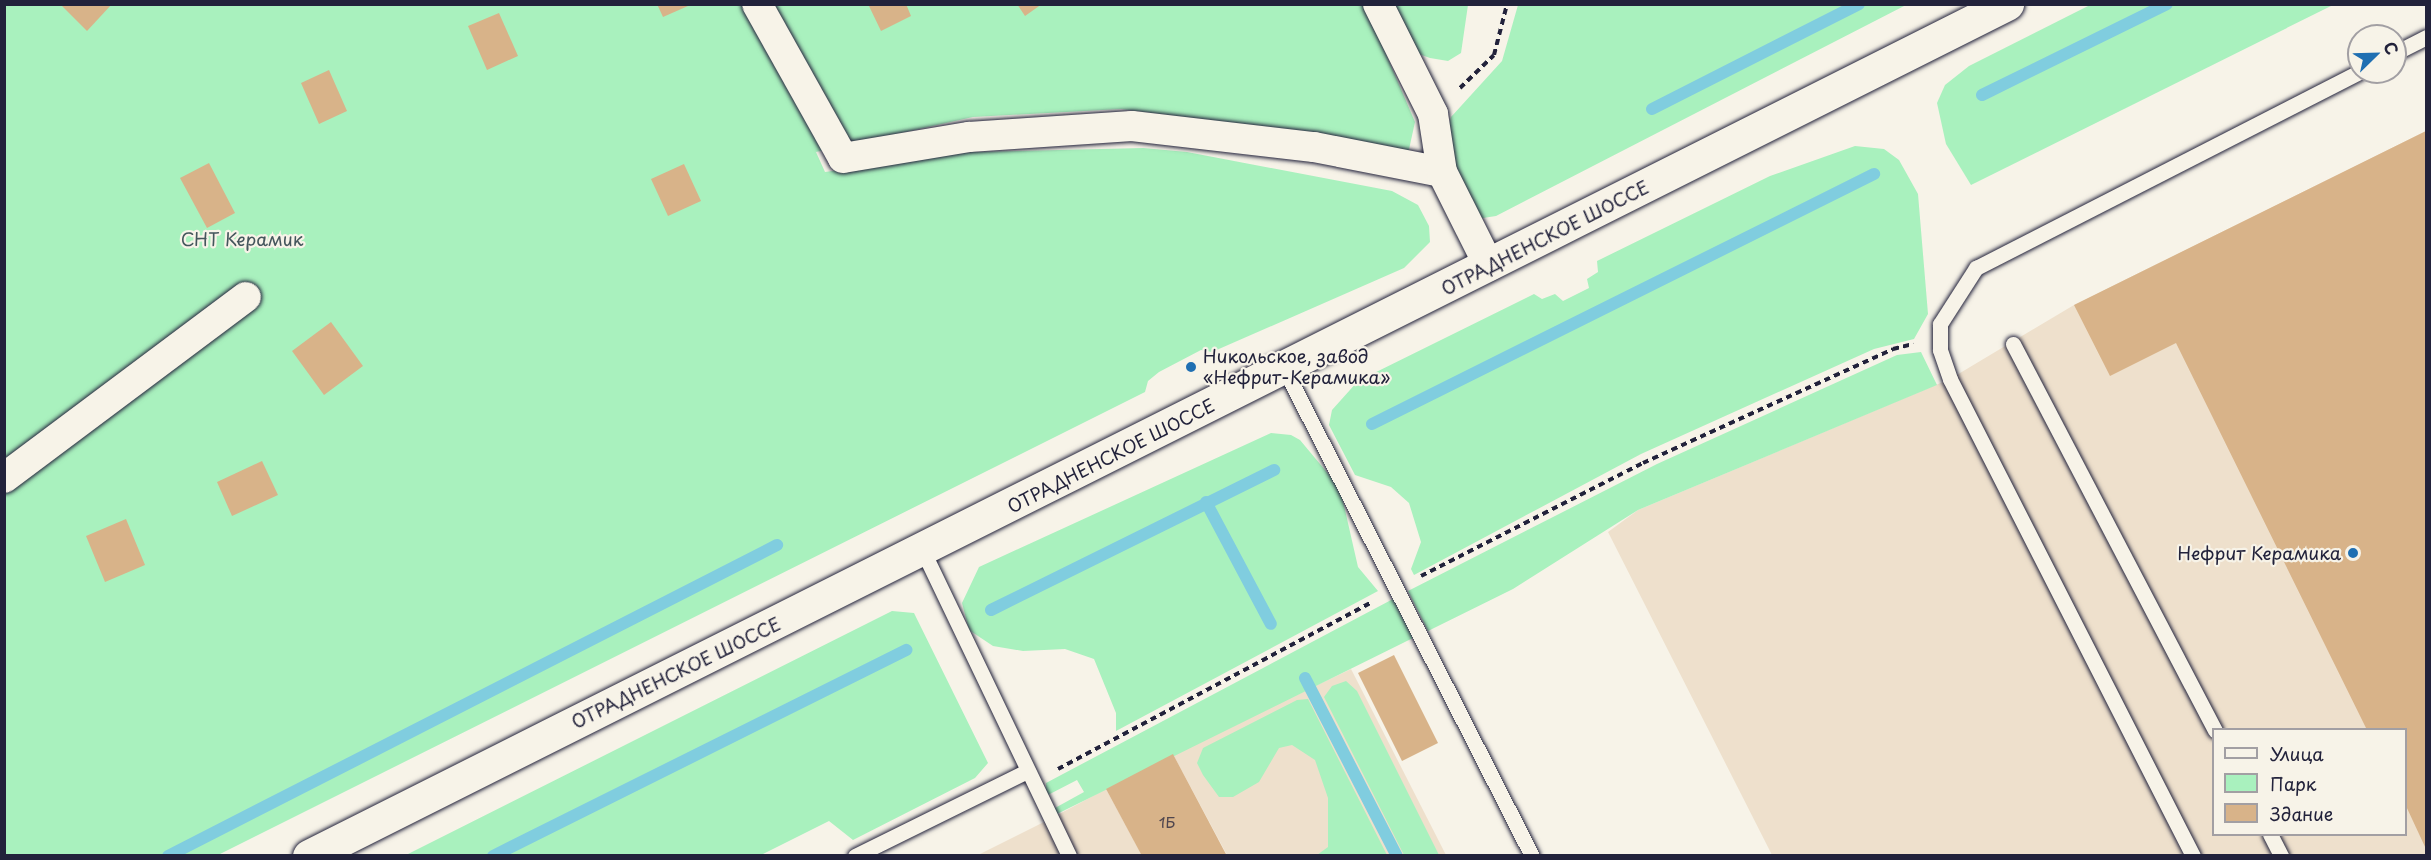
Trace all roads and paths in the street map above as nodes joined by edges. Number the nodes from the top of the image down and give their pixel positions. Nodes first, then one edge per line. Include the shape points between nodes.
1 (757, 4) edge
2 (1378, 4) edge
3 (1507, 4) edge
4 (2007, 4) edge
5 (2427, 37) edge
6 (2407, 47) edge
7 (2347, 78) edge
8 (1433, 114) junction
9 (1442, 172) junction
10 (1489, 266) junction
11 (246, 297) dead end
12 (2013, 344) dead end
13 (1284, 368) junction
14 (4, 478) edge
15 (923, 551) junction
16 (2214, 728) edge
17 (1027, 771) junction
18 (2271, 836) edge
19 (309, 855) edge
20 (855, 855) edge
21 (1069, 855) edge
22 (1532, 855) edge
23 (2193, 855) edge
24 (2281, 855) edge

1 - 9 street via 843,158 969,137 1132,126 1314,147
2 - 8 street
3 - 8 path via 1494,55
4 - 10 main road, ОТРАДНЕНСКОЕ ШОССЕ
5 - 6 lane
7 - 23 lane via 1976,268 1940,324 1940,350 1950,379
8 - 9 street
9 - 10 street
10 - 13 main road, ОТРАДНЕНСКОЕ ШОССЕ
11 - 14 street
12 - 16 lane
13 - 15 main road, ОТРАДНЕНСКОЕ ШОССЕ
13 - 22 lane
15 - 17 lane
15 - 19 main road, ОТРАДНЕНСКОЕ ШОССЕ
17 - 20 lane
17 - 21 lane
18 - 24 lane

